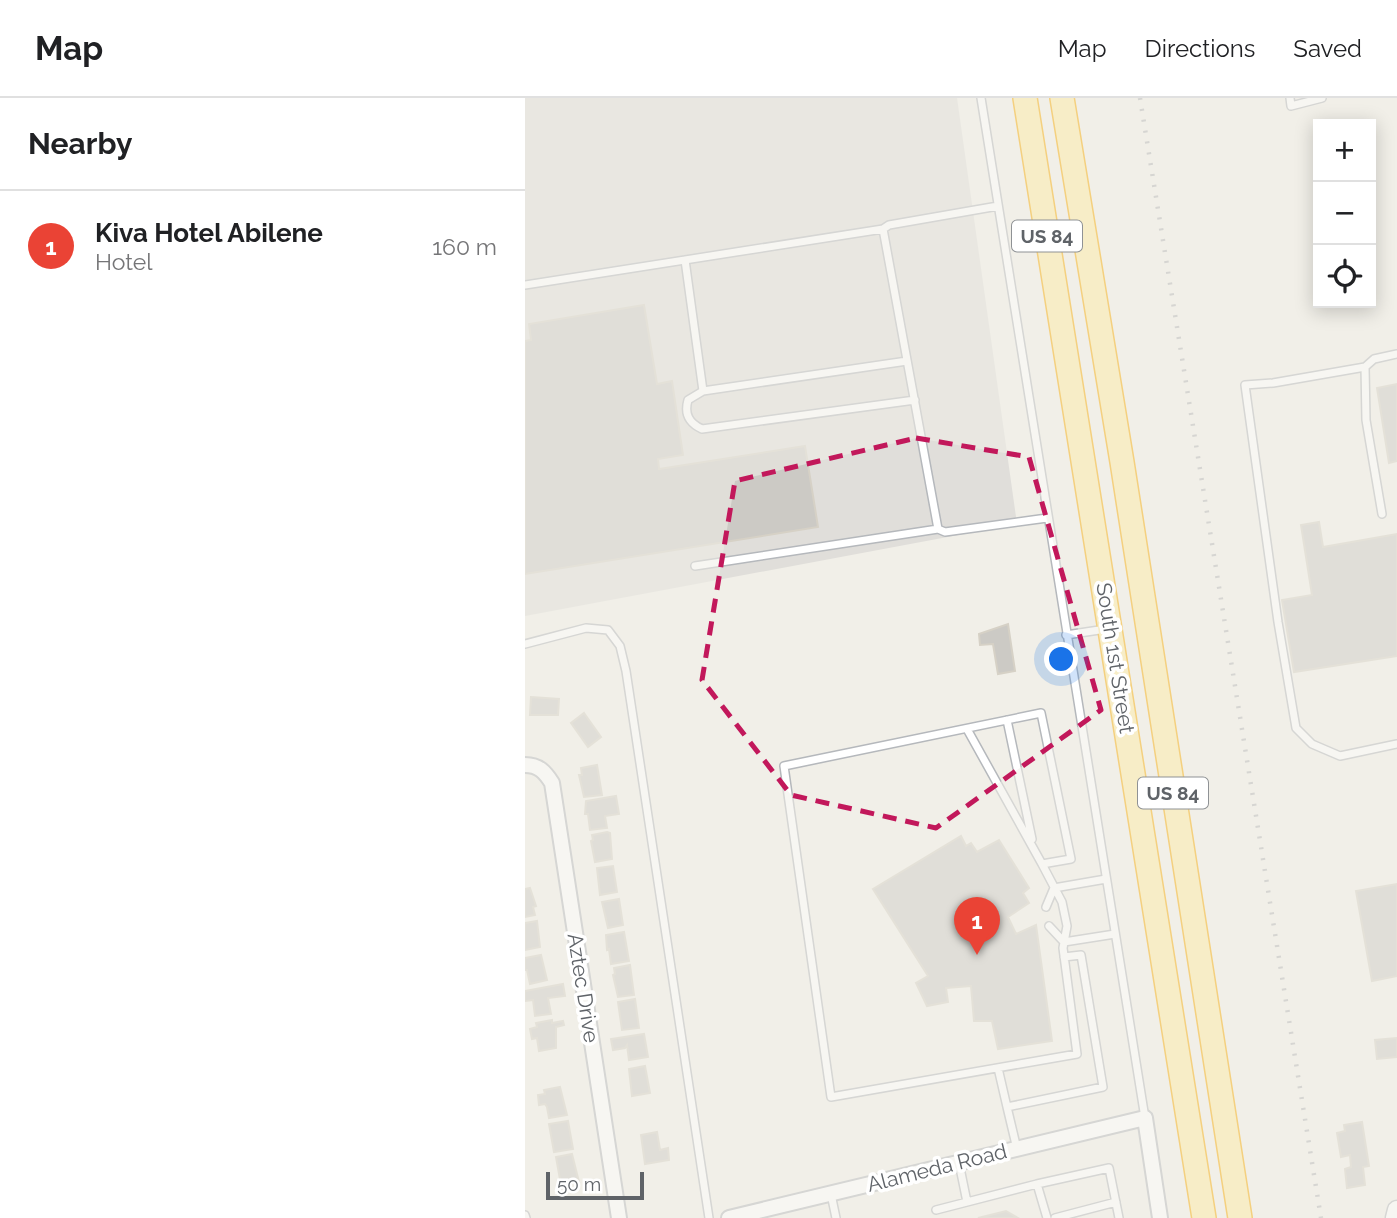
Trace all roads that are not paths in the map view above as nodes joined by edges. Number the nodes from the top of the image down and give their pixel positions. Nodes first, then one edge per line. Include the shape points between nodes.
1 (981, 98) edge
2 (1025, 98) edge
3 (1062, 98) edge
4 (1290, 98) edge
5 (1322, 98) edge
6 (997, 205) junction
7 (883, 229) junction
8 (685, 260) junction
9 (525, 285) edge
10 (1397, 354) edge
11 (908, 361) junction
12 (1365, 367) junction
13 (703, 391) junction
14 (915, 400) junction
15 (1382, 514) dead end
16 (1047, 518) junction
17 (938, 529) junction
18 (695, 566) dead end
19 (1146, 621) junction
20 (1110, 628) junction
21 (1066, 635) junction
22 (525, 644) edge
23 (1007, 720) junction
24 (967, 729) junction
25 (1397, 744) edge
26 (530, 765) edge
27 (1033, 848) junction
28 (1042, 864) junction
29 (1106, 879) junction
30 (1054, 888) junction
31 (1046, 907) dead end
32 (1049, 926) dead end
33 (1115, 934) junction
34 (1064, 943) junction
35 (1064, 957) junction
36 (998, 1068) junction
37 (1007, 1107) junction
38 (1145, 1118) junction
39 (1017, 1149) junction
40 (959, 1163) junction
41 (1037, 1184) junction
42 (831, 1194) junction
43 (967, 1202) junction
44 (1117, 1202) junction
45 (936, 1210) dead end
46 (1397, 1210) edge
47 (619, 1218) edge
48 (709, 1218) edge
49 (729, 1218) edge
50 (836, 1218) edge
51 (1047, 1218) edge
52 (1055, 1218) edge
53 (1119, 1218) edge
54 (1160, 1218) edge
55 (1204, 1218) edge
56 (1240, 1218) edge
57 (1395, 1218) edge

1 - 6 lane
2 - 20 highway, South 1st Street / US 84
3 - 19 highway, South 1st Street / US 84
4 - 5 lane via 1291,106
6 - 7 lane
6 - 16 lane
7 - 8 lane
7 - 11 lane
8 - 9 lane
8 - 13 lane
10 - 12 lane via 1374,359
11 - 13 lane
11 - 14 lane
12 - 15 lane via 1366,420
12 - 25 lane via 1245,385 1296,728 1312,744 1340,756
13 - 14 lane via 688,400 686,407 689,419 702,429
14 - 17 lane
16 - 17 lane via 945,532
16 - 21 lane
17 - 18 lane
19 - 20 highway
19 - 56 highway, South 1st Street / US 84
20 - 21 lane
20 - 55 highway, South 1st Street / US 84
21 - 29 lane
22 - 48 lane via 586,628 608,630 619,646
23 - 24 lane
23 - 27 lane
23 - 28 lane via 1041,713 1071,859
24 - 27 lane
24 - 36 lane via 784,766 831,1097
26 - 47 street, Aztec Drive via 545,772 552,783
27 - 28 lane
28 - 30 lane
29 - 30 lane
29 - 33 lane
30 - 31 lane
30 - 34 lane via 1067,926
32 - 34 lane
33 - 34 lane
33 - 38 lane
34 - 35 lane
35 - 36 lane via 1077,1054
35 - 37 lane via 1081,954 1103,1087
36 - 37 lane
37 - 39 lane
38 - 39 street, Alameda Road
38 - 54 street
39 - 40 street, Alameda Road
40 - 42 street, Alameda Road
40 - 43 lane
41 - 43 lane
41 - 44 lane via 1109,1168
41 - 51 lane
42 - 49 street, Alameda Road
42 - 50 lane
43 - 45 lane
44 - 52 lane
44 - 53 lane
46 - 57 street

